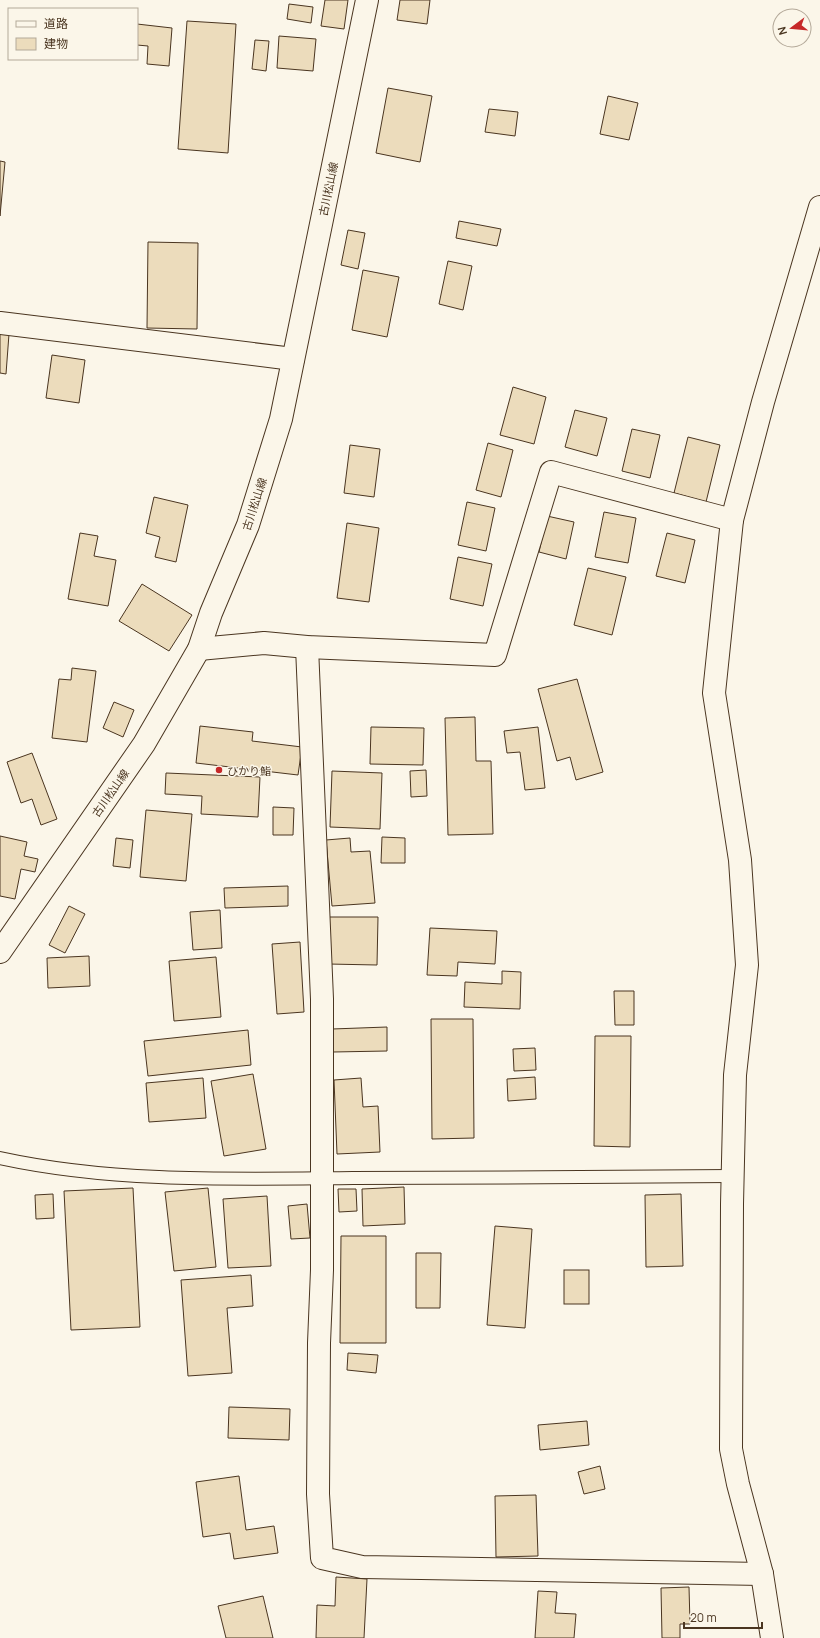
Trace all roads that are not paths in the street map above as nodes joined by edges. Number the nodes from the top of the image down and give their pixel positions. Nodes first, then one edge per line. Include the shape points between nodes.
1 (367, 0) edge
2 (820, 207) edge
3 (0, 323) edge
4 (293, 359) junction
5 (732, 520) junction
6 (307, 647) junction
7 (199, 649) junction
8 (0, 952) edge
9 (0, 1158) edge
10 (732, 1176) junction
11 (322, 1179) junction
12 (762, 1574) junction
13 (772, 1638) edge

1 - 4 street, 古川松山線
2 - 5 street via 762,402
3 - 4 street
4 - 7 street, 古川松山線 via 281,420 248,525 211,613
5 - 6 street via 550,472 495,655
5 - 10 street via 714,693 740,860 747,965 735,1075
6 - 7 street via 264,643
6 - 11 street via 322,999
7 - 8 street, 古川松山線 via 144,744
9 - 11 lane via 41,1166 159,1178
10 - 11 lane
10 - 12 street via 731,1449
11 - 12 street via 318,1494 322,1558 362,1567
12 - 13 street

